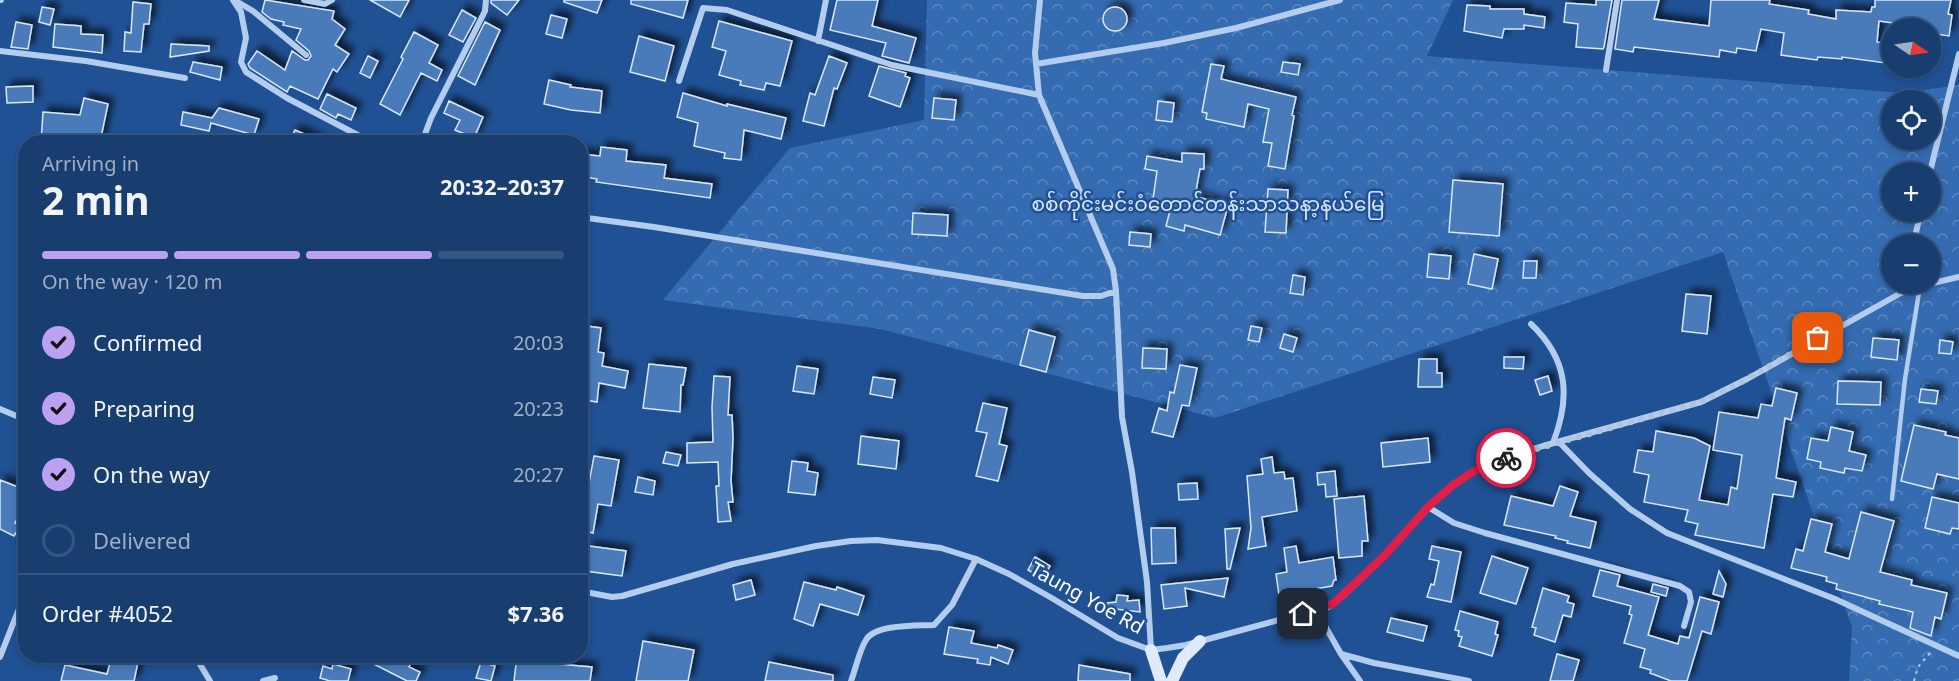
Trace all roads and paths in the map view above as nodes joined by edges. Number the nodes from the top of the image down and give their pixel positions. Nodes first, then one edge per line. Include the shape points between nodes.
1 (233, 0) edge
2 (304, 0) edge
3 (332, 0) edge
4 (486, 0) edge
5 (705, 0) edge
6 (826, 0) edge
7 (1040, 0) edge
8 (1340, 0) edge
9 (1617, 0) edge
10 (703, 8) junction
11 (818, 41) junction
12 (0, 51) edge
13 (1959, 54) edge
14 (306, 55) dead end
15 (1036, 64) junction
16 (1606, 70) dead end
17 (185, 78) dead end
18 (679, 81) dead end
19 (1039, 95) junction
20 (358, 135) edge
21 (425, 135) edge
22 (1932, 162) edge
23 (588, 218) edge
24 (1959, 278) edge
25 (1941, 282) edge
26 (1116, 291) junction
27 (1899, 294) edge
28 (1919, 294) edge
29 (1530, 324) dead end
30 (0, 409) edge
31 (18, 417) edge
32 (1556, 442) junction
33 (1892, 499) dead end
34 (1428, 507) junction
35 (976, 559) junction
36 (588, 592) edge
37 (18, 607) edge
38 (1316, 610) junction
39 (1684, 626) dead end
40 (2, 640) edge
41 (1200, 641) junction
42 (1935, 646) junction
43 (1151, 650) junction
44 (1341, 654) junction
45 (1959, 656) edge
46 (0, 657) edge
47 (199, 663) edge
48 (275, 678) dead end
49 (210, 680) edge
50 (263, 681) edge
51 (851, 681) edge
52 (1161, 681) edge
53 (1172, 681) edge
54 (1360, 681) edge
55 (1469, 681) edge
56 (1914, 681) edge

1 - 14 street via 253,11
1 - 20 street via 241,12 246,38 242,62 246,72
2 - 3 street via 326,4
4 - 21 street via 485,11
5 - 10 street
6 - 11 street
7 - 15 street
8 - 15 street via 1236,28
9 - 16 street
10 - 11 street via 726,10
10 - 18 street
11 - 19 street via 892,65
12 - 17 street
13 - 22 street
15 - 19 street
19 - 26 street via 1113,269
23 - 26 street via 1063,293 1101,296
24 - 25 street, Taung Yoe Rd
26 - 43 street via 1122,417 1147,582
27 - 32 street, Taung Yoe Rd via 1721,393
28 - 33 lane
29 - 32 street via 1543,336 1561,368 1563,412
30 - 31 street
32 - 34 street, Taung Yoe Rd via 1474,471
32 - 42 street via 1630,509 1667,533 1835,599
34 - 38 street, Taung Yoe Rd via 1344,596
34 - 39 street via 1454,523 1485,533 1680,586 1689,591 1691,602
35 - 36 street, Taung Yoe Rd via 908,543 851,541 733,564 622,596
35 - 43 street, Taung Yoe Rd via 1118,638
35 - 51 street via 952,605 934,625 871,633
37 - 40 street
38 - 41 street, Taung Yoe Rd
38 - 44 street
40 - 46 street
41 - 43 street, Taung Yoe Rd
41 - 53 street via 1183,658
42 - 45 street
42 - 56 path via 1918,667
43 - 52 street
44 - 54 street
44 - 55 street
47 - 49 street
48 - 50 street

